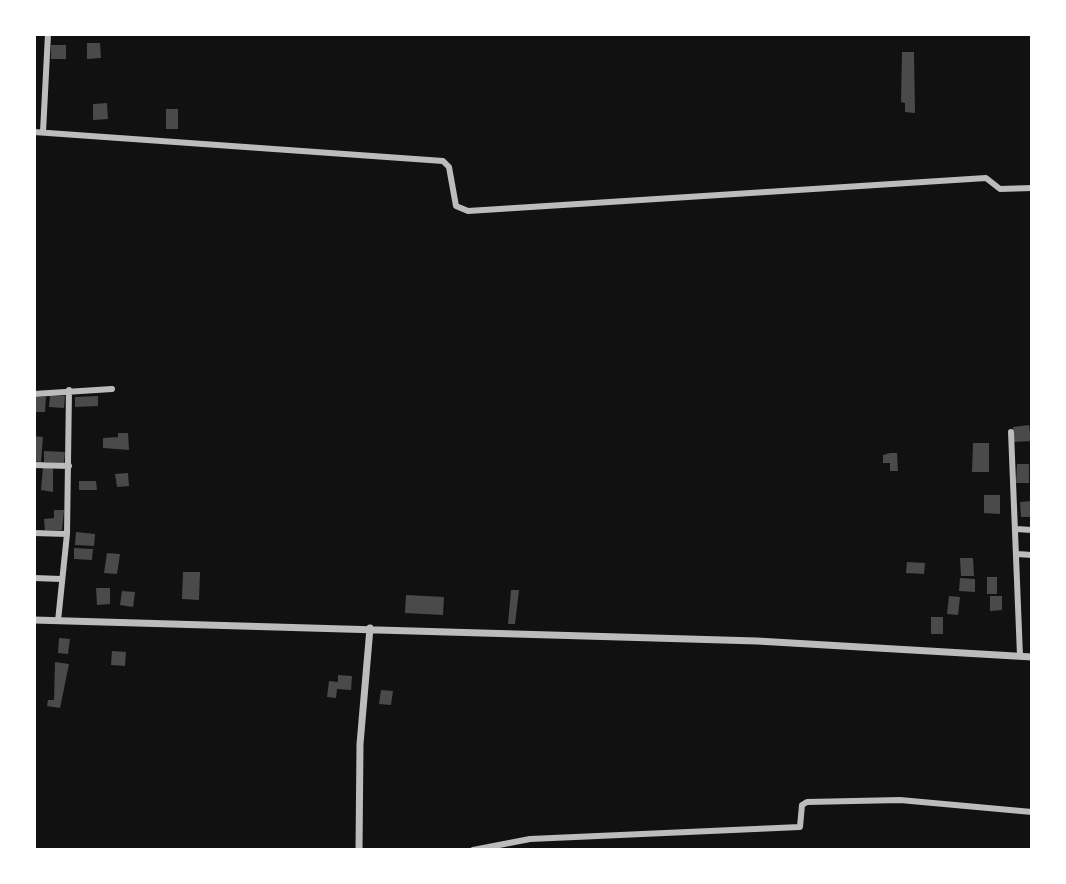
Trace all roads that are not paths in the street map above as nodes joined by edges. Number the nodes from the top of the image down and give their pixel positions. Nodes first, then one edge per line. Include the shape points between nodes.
1 (48, 34) edge
2 (34, 132) edge
3 (43, 132) junction
4 (1032, 188) edge
5 (112, 389) dead end
6 (69, 390) junction
7 (34, 394) edge
8 (1011, 432) dead end
9 (34, 465) edge
10 (69, 466) junction
11 (1016, 529) junction
12 (1032, 530) edge
13 (34, 533) edge
14 (67, 534) junction
15 (1017, 554) junction
16 (1032, 555) edge
17 (34, 578) edge
18 (61, 579) junction
19 (34, 620) edge
20 (58, 621) junction
21 (370, 628) junction
22 (1020, 656) junction
23 (1032, 657) edge
24 (1032, 812) edge
25 (359, 850) edge
26 (473, 850) edge

1 - 3 street
2 - 3 street
3 - 4 street via 443,161 449,167 456,206 468,211 986,178 1000,189
5 - 6 street
6 - 7 street
6 - 10 street
8 - 11 street
9 - 10 street
10 - 14 street
11 - 12 street
11 - 15 street
13 - 14 street
14 - 18 street
15 - 16 street
15 - 22 street
17 - 18 street
18 - 20 street
19 - 20 street
20 - 21 street
21 - 22 street
21 - 25 street via 360,744
22 - 23 street
24 - 26 street via 900,800 807,802 802,805 800,827 557,837

